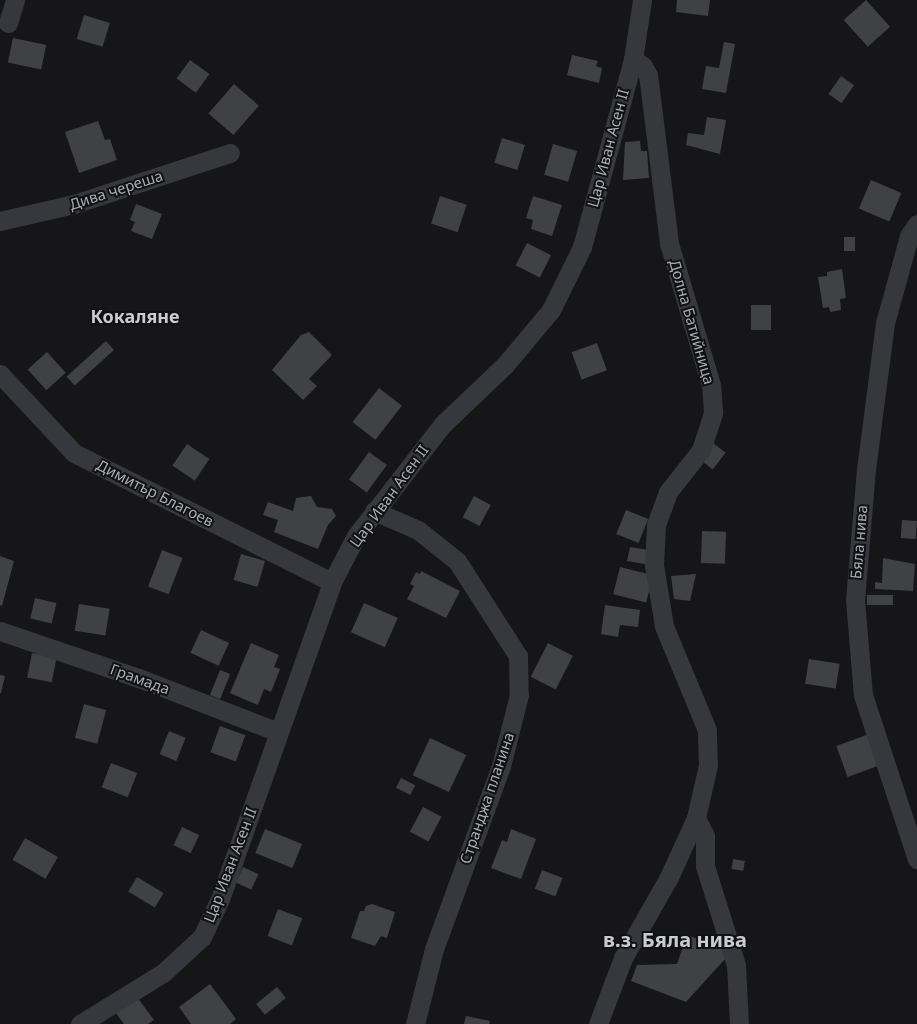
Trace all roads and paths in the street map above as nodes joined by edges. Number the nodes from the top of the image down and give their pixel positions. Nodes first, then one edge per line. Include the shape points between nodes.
1 (15, 0) edge
2 (642, 0) edge
3 (8, 23) dead end
4 (633, 59) junction
5 (230, 153) dead end
6 (0, 221) edge
7 (917, 224) edge
8 (0, 374) edge
9 (374, 511) junction
10 (332, 582) junction
11 (0, 631) edge
12 (278, 732) junction
13 (696, 818) junction
14 (917, 859) edge
15 (80, 1024) edge
16 (415, 1024) edge
17 (598, 1024) edge
18 (739, 1024) edge

1 - 3 street
2 - 4 street, Цар Иван Асен II
4 - 9 street, Цар Иван Асен II via 582,246 551,310 505,366 442,424
4 - 13 street, Долна Батийница via 643,66 648,75 669,243 692,326 704,356 713,412 701,450 668,492 656,525 654,565 664,626 707,730 708,765
5 - 6 street, Дива череша via 74,204
7 - 14 street, Бяла нива via 909,236 886,323 866,469 854,600 863,695
8 - 10 street, Димитър Благоев via 74,453
9 - 10 street, Цар Иван Асен II via 356,536
9 - 16 street, Странджа планина via 418,530 457,561 518,656 519,695 502,766 434,949
10 - 12 street, Цар Иван Асен II
11 - 12 street, Грамада via 139,678
12 - 15 street, Цар Иван Асен II via 220,899 202,937 163,973
13 - 17 street, Долна Батийница via 668,877 622,958
13 - 18 street via 705,836 705,866 736,965

